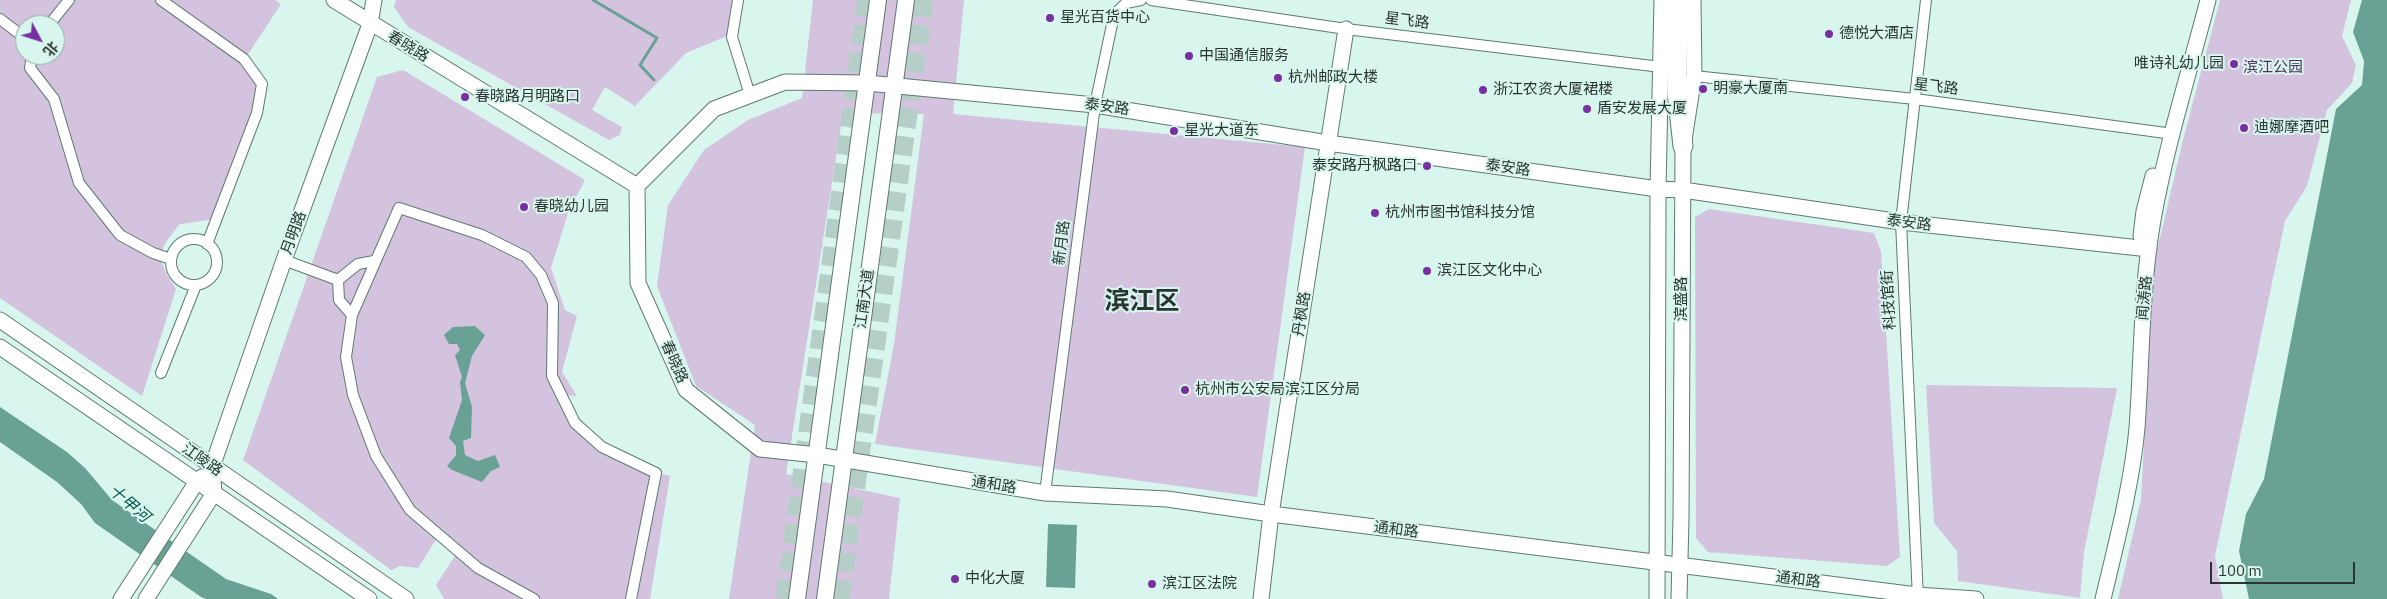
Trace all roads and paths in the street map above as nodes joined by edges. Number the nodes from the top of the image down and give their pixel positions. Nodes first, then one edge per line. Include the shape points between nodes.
1 (70, 0) edge
2 (161, 0) edge
3 (334, 0) edge
4 (374, 0) edge
5 (738, 0) edge
6 (878, 0) edge
7 (906, 0) edge
8 (1141, 0) edge
9 (1151, 0) edge
10 (1662, 0) edge
11 (1677, 0) edge
12 (1693, 0) edge
13 (1926, 0) edge
14 (2198, 0) edge
15 (2208, 0) edge
16 (57, 15) edge
17 (0, 19) edge
18 (370, 24) junction
19 (1346, 29) junction
20 (15, 30) edge
21 (30, 65) edge
22 (1661, 66) junction
23 (1694, 76) junction
24 (867, 83) junction
25 (893, 85) junction
26 (750, 95) junction
27 (1915, 99) junction
28 (1095, 105) junction
29 (2168, 133) junction
30 (1328, 143) junction
31 (1683, 146) junction
32 (637, 186) junction
33 (1658, 189) junction
34 (1683, 190) junction
35 (1901, 222) junction
36 (207, 244) junction
37 (2144, 249) junction
38 (171, 260) junction
39 (284, 260) junction
40 (374, 261) junction
41 (338, 280) junction
42 (196, 285) junction
43 (352, 315) junction
44 (0, 320) edge
45 (0, 347) edge
46 (160, 373) dead end
47 (817, 455) junction
48 (843, 461) junction
49 (212, 467) junction
50 (196, 483) junction
51 (214, 493) junction
52 (1045, 493) junction
53 (1271, 514) junction
54 (1657, 563) junction
55 (1678, 565) junction
56 (1918, 597) edge
57 (121, 599) edge
58 (146, 599) edge
59 (369, 599) edge
60 (406, 599) edge
61 (534, 599) edge
62 (631, 599) edge
63 (798, 599) edge
64 (825, 599) edge
65 (1261, 599) edge
66 (1657, 599) edge
67 (1679, 599) edge
68 (1976, 599) edge
69 (2102, 599) edge

1 - 16 street
2 - 36 street via 244,59 262,84 257,113
3 - 18 street, 春晓路
4 - 18 street, 月明路
5 - 26 street via 732,37
6 - 24 main road, 江南大道
7 - 25 main road, 江南大道
8 - 28 street, 新月路 via 1126,3 1114,16
9 - 19 street, 星飞路
10 - 22 street, 滨盛路
11 - 31 highway via 1677,92
12 - 23 street, 滨盛路
13 - 27 street, 科技馆街
14 - 29 street, 闻涛路
15 - 29 street, 闻涛路
17 - 20 street
18 - 32 street, 春晓路
18 - 39 street, 月明路
19 - 22 street, 星飞路
19 - 30 street, 丹枫路
21 - 38 street via 54,100 79,183 120,235
22 - 33 street, 滨盛路
23 - 27 street, 星飞路
23 - 31 street, 滨盛路
24 - 25 street, 泰安路
24 - 26 street via 785,82
24 - 47 main road, 江南大道
25 - 28 street, 泰安路
25 - 48 main road, 江南大道
26 - 32 street via 714,109
27 - 29 street, 星飞路
27 - 35 street, 科技馆街
28 - 30 street, 泰安路
28 - 52 street, 新月路
29 - 37 street, 闻涛路 via 2153,220
30 - 33 street, 泰安路
30 - 53 street, 丹枫路
31 - 34 street, 滨盛路
32 - 47 street, 春晓路 via 638,283 686,390 760,450
33 - 34 street, 泰安路
33 - 54 street, 滨盛路
34 - 35 street, 泰安路
34 - 55 street, 滨盛路
35 - 37 street, 泰安路
35 - 56 street, 科技馆街
36 - 38 street via 201,240 188,240 177,247
36 - 42 street via 216,256 214,272 210,278
37 - 69 street, 闻涛路 via 2137,429
38 - 42 street via 178,278
39 - 41 street
39 - 49 street, 月明路
40 - 41 street via 358,264
40 - 43 street
40 - 62 street via 399,208 482,235 526,257 541,275 552,303 552,376 575,423 602,447 656,473
41 - 43 street via 339,300
42 - 46 street
43 - 61 street via 346,356 353,395 376,456 410,510 478,568
44 - 49 street, 江陵路
45 - 50 street, 江陵路
47 - 48 street, 通和路
47 - 63 main road, 江南大道
48 - 52 street, 通和路
48 - 64 main road, 江南大道
49 - 50 street, 月明路
49 - 51 street, 月明路
49 - 60 street, 江陵路
50 - 51 street, 江陵路
50 - 57 street, 月明路
51 - 58 street
51 - 59 street, 江陵路
52 - 53 street, 通和路 via 1167,499
53 - 54 street, 通和路
53 - 65 street, 丹枫路
54 - 55 street, 通和路
54 - 66 street, 滨盛路
55 - 56 street, 通和路
55 - 67 street, 滨盛路
56 - 68 street, 通和路

